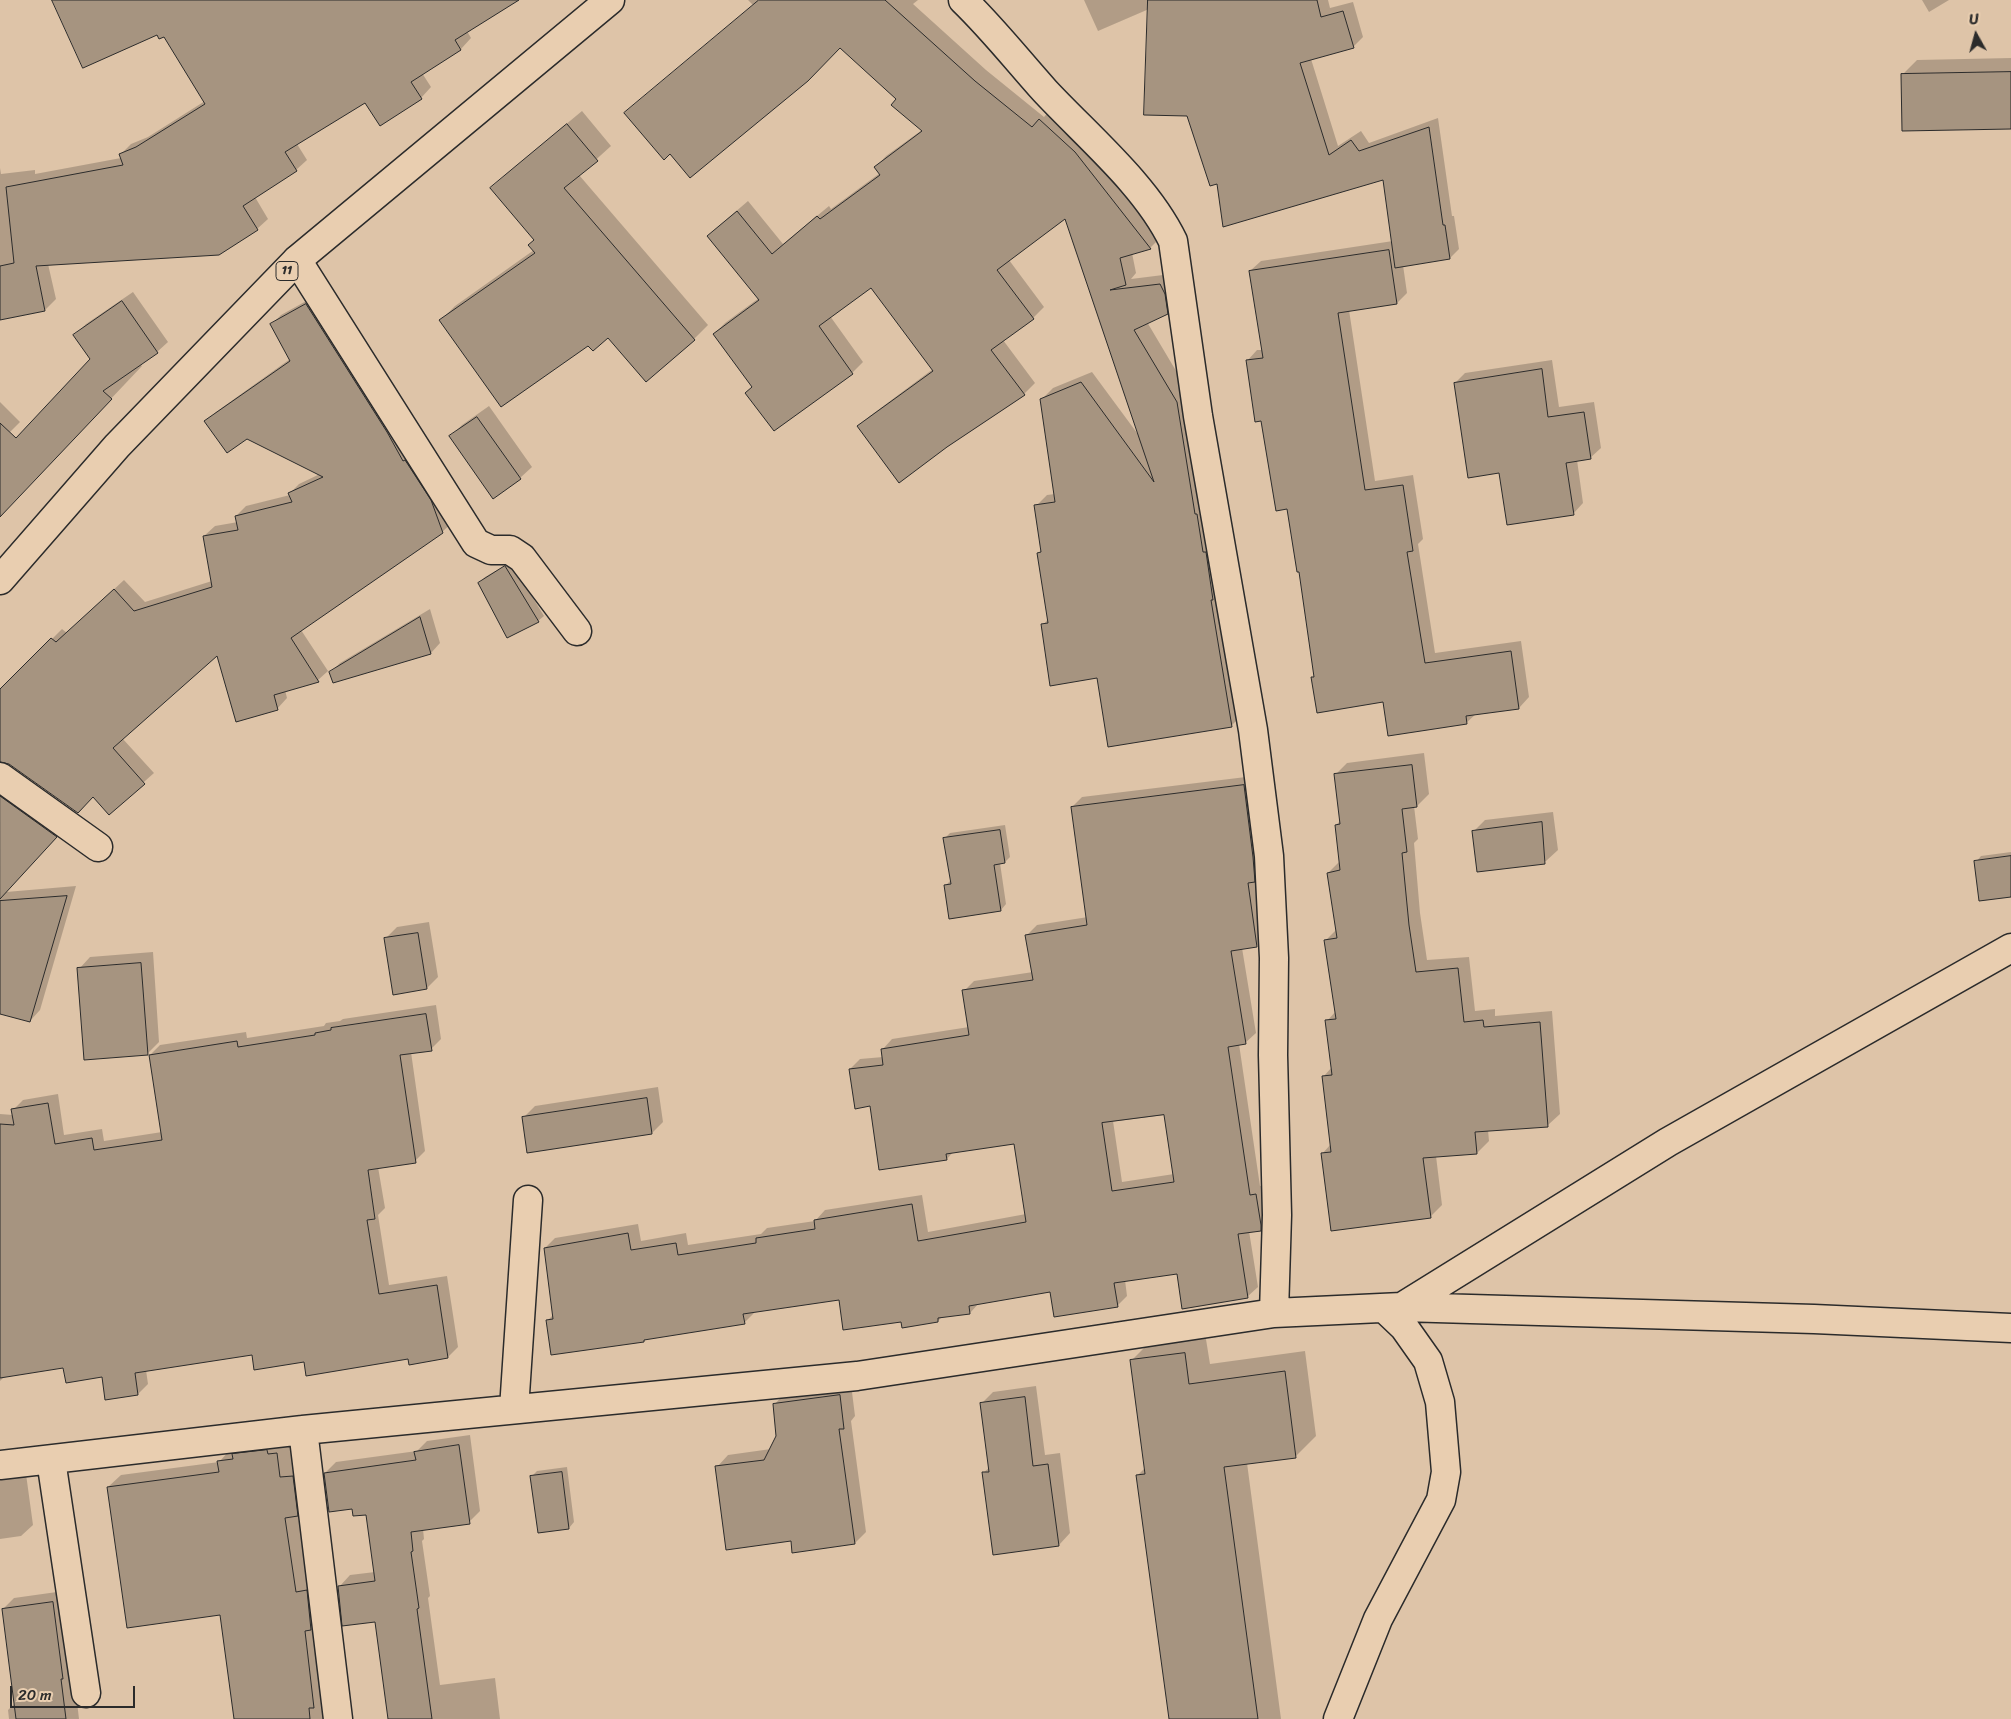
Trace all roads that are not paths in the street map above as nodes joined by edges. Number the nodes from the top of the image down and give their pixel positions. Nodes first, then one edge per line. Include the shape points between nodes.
1 (964, 0) edge
2 (602, 2) edge
3 (297, 260) junction
4 (0, 580) edge
5 (577, 630) dead end
6 (0, 777) edge
7 (98, 847) dead end
8 (2011, 948) edge
9 (528, 1200) dead end
10 (1392, 1308) junction
11 (1274, 1314) junction
12 (2011, 1328) edge
13 (514, 1410) junction
14 (303, 1430) junction
15 (51, 1460) junction
16 (0, 1465) edge
17 (86, 1693) dead end
18 (338, 1719) edge
19 (1338, 1719) edge

1 - 11 main road via 1147,198 1173,241 1198,416 1253,730 1269,856 1274,958 1277,1215
2 - 3 main road, 11
3 - 4 main road, 11 via 117,446
3 - 5 main road via 476,543 491,550 510,550 522,558
6 - 7 main road
8 - 10 main road via 1668,1142
9 - 13 main road
10 - 11 main road
10 - 12 main road via 1814,1319
10 - 19 main road via 1428,1361 1440,1402 1446,1472 1441,1500 1378,1619
11 - 13 main road via 857,1376
13 - 14 main road
14 - 15 main road
14 - 18 main road
15 - 16 main road
15 - 17 main road

